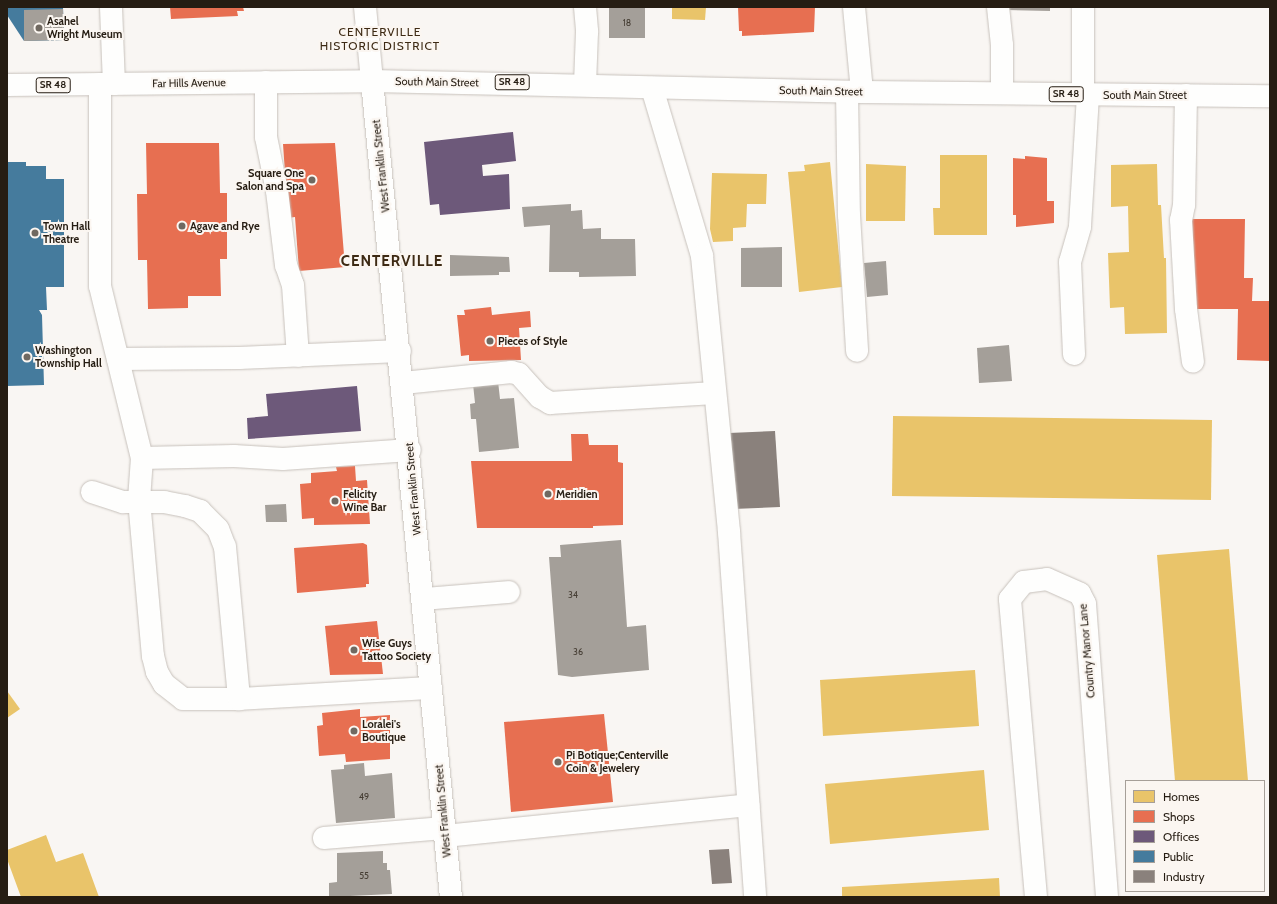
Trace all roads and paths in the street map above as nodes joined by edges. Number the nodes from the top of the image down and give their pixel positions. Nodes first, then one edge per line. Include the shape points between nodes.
1 (111, 7) edge
2 (365, 7) edge
3 (585, 7) edge
4 (854, 7) edge
5 (998, 7) edge
6 (1084, 7) edge
7 (372, 81) junction
8 (266, 82) junction
9 (107, 84) junction
10 (7, 85) edge
11 (586, 86) junction
12 (652, 88) junction
13 (854, 92) junction
14 (1002, 94) junction
15 (1086, 94) junction
16 (1186, 95) junction
17 (1270, 96) edge
18 (400, 351) junction
19 (857, 351) dead end
20 (1074, 354) dead end
21 (298, 356) junction
22 (118, 359) junction
23 (1193, 362) dead end
24 (403, 383) junction
25 (715, 393) junction
26 (410, 450) junction
27 (142, 458) junction
28 (92, 492) dead end
29 (139, 500) junction
30 (509, 592) dead end
31 (424, 599) junction
32 (431, 688) junction
33 (238, 699) junction
34 (748, 805) junction
35 (445, 832) junction
36 (324, 838) dead end
37 (451, 897) edge
38 (755, 897) edge
39 (1036, 897) edge
40 (1107, 897) edge

1 - 9 main road
2 - 7 main road, West Franklin Street
3 - 11 main road
4 - 13 main road
5 - 14 main road via 1002,45
6 - 15 main road
7 - 8 main road, Far Hills Avenue / SR 48
7 - 11 main road, South Main Street / SR 48
7 - 18 main road, West Franklin Street
8 - 9 main road, Far Hills Avenue / SR 48
8 - 21 main road via 266,137 277,191 286,265 293,286
9 - 10 main road, Far Hills Avenue / SR 48
9 - 22 main road via 100,286
11 - 12 main road, South Main Street / SR 48
12 - 13 main road, South Main Street / SR 48
12 - 25 main road via 702,256
13 - 14 main road, South Main Street / SR 48
13 - 19 main road via 849,215
14 - 15 main road, South Main Street / SR 48
15 - 16 main road, South Main Street / SR 48
15 - 20 main road via 1080,226 1070,262
16 - 17 main road, South Main Street / SR 48
16 - 23 main road via 1184,205 1181,220 1186,309
18 - 21 main road
18 - 24 main road, West Franklin Street
21 - 22 main road
22 - 27 main road
24 - 25 main road via 511,372 519,374 540,397 550,403
24 - 26 main road, West Franklin Street
25 - 34 main road via 729,532
26 - 27 main road via 283,459 234,456
26 - 31 main road, West Franklin Street
27 - 29 main road
28 - 29 main road via 123,502
29 - 33 main road via 164,502 200,511 218,529 225,548
29 - 33 main road via 153,656 164,684 183,699
30 - 31 main road
31 - 32 main road, West Franklin Street
32 - 33 main road
32 - 35 main road, West Franklin Street
34 - 35 main road
34 - 38 main road
35 - 36 main road
35 - 37 main road, West Franklin Street
39 - 40 main road, Country Manor Lane via 1010,599 1024,582 1047,579 1080,594 1084,604

